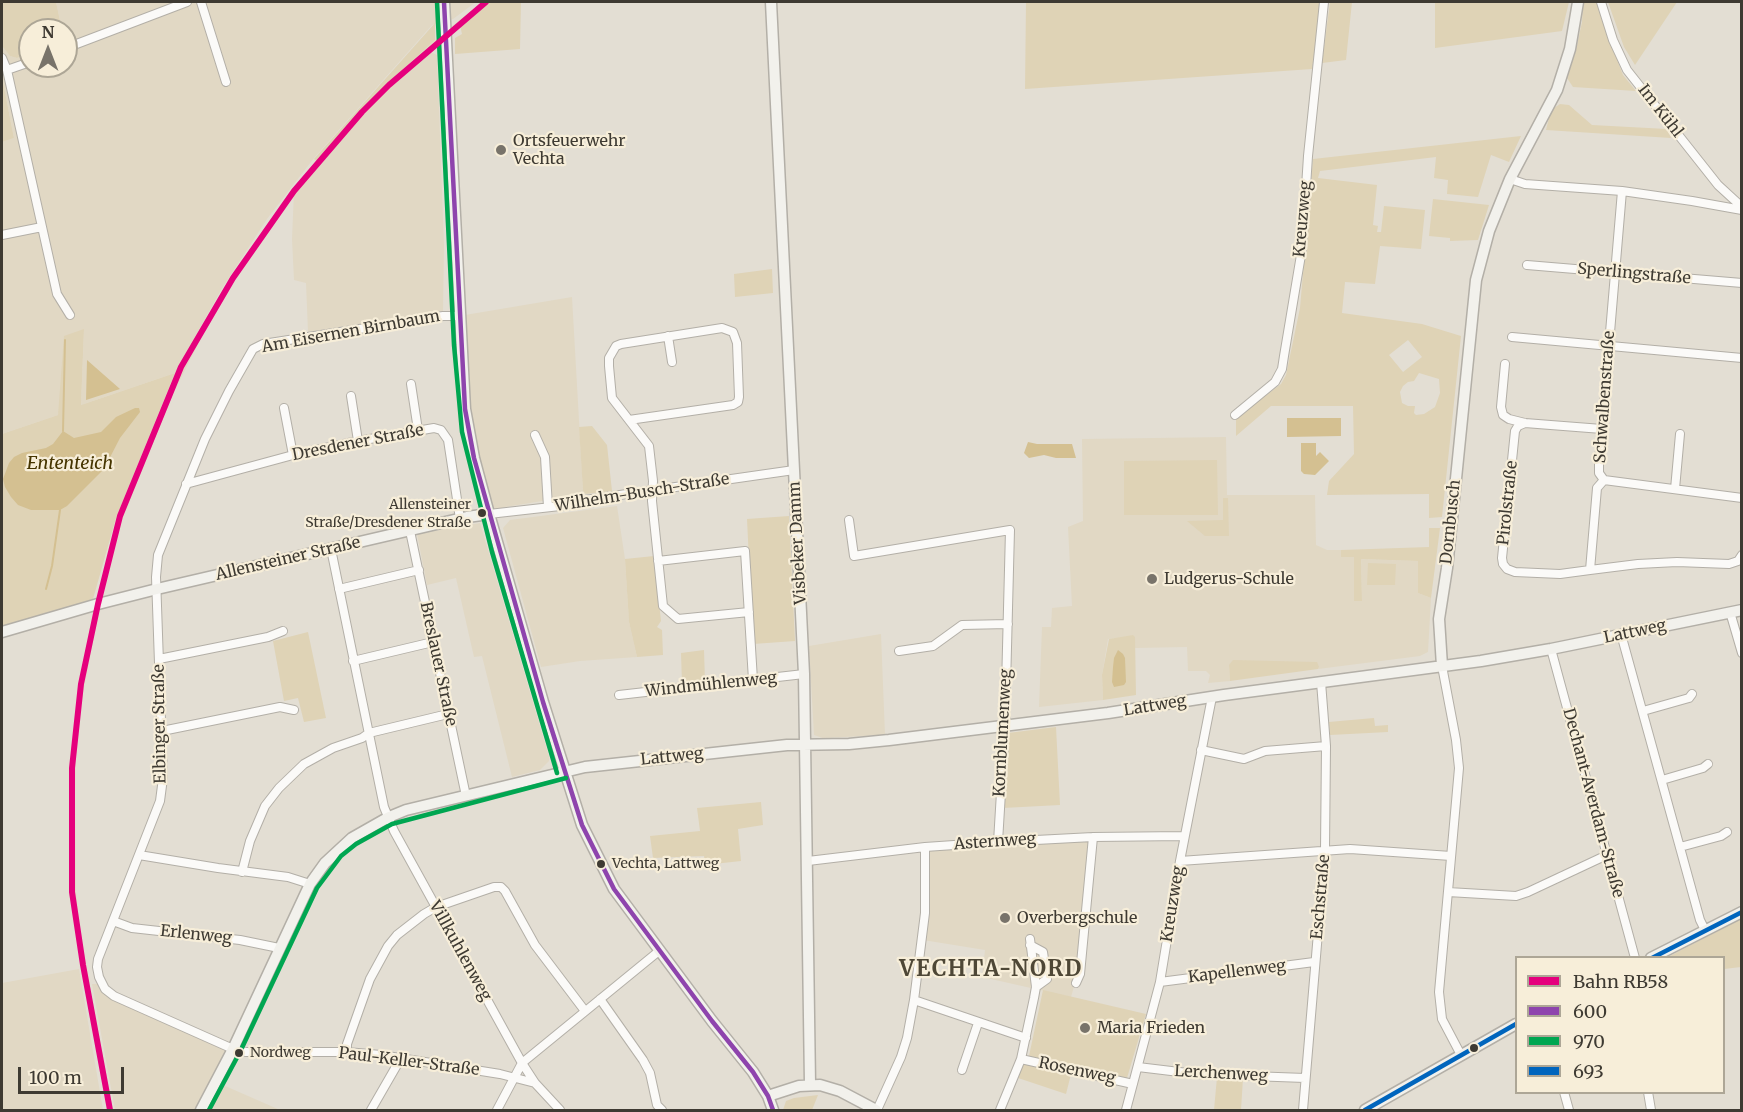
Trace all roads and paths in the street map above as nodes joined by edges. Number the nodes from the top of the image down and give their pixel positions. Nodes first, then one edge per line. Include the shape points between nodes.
1 (187, 2) edge
2 (201, 2) edge
3 (444, 2) edge
4 (771, 2) edge
5 (1324, 2) edge
6 (1578, 2) edge
7 (1600, 2) edge
8 (78, 43) edge
9 (2, 58) edge
10 (18, 66) edge
11 (7, 70) junction
12 (226, 82) dead end
13 (1510, 179) junction
14 (1622, 191) junction
15 (1742, 209) edge
16 (42, 227) junction
17 (2, 235) edge
18 (1527, 265) dead end
19 (1615, 273) junction
20 (1742, 283) edge
21 (70, 315) dead end
22 (459, 316) junction
23 (668, 336) junction
24 (1512, 337) dead end
25 (1609, 347) junction
26 (1742, 358) edge
27 (672, 362) dead end
28 (1505, 364) dead end
29 (411, 384) dead end
30 (351, 396) dead end
31 (284, 408) dead end
32 (1235, 415) dead end
33 (629, 420) junction
34 (1525, 423) junction
35 (1602, 429) junction
36 (418, 430) junction
37 (1680, 434) dead end
38 (535, 435) dead end
39 (358, 441) junction
40 (293, 455) junction
41 (794, 470) junction
42 (1604, 480) junction
43 (186, 484) junction
44 (1675, 489) junction
45 (653, 490) junction
46 (1742, 498) edge
47 (548, 507) junction
48 (489, 514) junction
49 (460, 519) junction
50 (849, 520) dead end
51 (410, 531) junction
52 (331, 549) junction
53 (1742, 555) edge
54 (658, 561) junction
55 (419, 570) junction
56 (1590, 570) junction
57 (157, 589) junction
58 (339, 589) junction
59 (1736, 611) edge
60 (748, 612) junction
61 (1008, 624) junction
62 (283, 631) dead end
63 (2, 632) edge
64 (1621, 634) junction
65 (433, 642) junction
66 (1551, 649) junction
67 (899, 651) dead end
68 (1742, 653) edge
69 (159, 659) junction
70 (353, 661) junction
71 (1442, 666) junction
72 (804, 674) junction
73 (753, 680) junction
74 (1321, 682) junction
75 (1692, 694) dead end
76 (619, 695) dead end
77 (1212, 696) junction
78 (294, 710) dead end
79 (1643, 711) junction
80 (448, 714) junction
81 (1005, 726) junction
82 (162, 731) junction
83 (369, 733) junction
84 (806, 744) junction
85 (1326, 746) junction
86 (1200, 750) junction
87 (1708, 764) dead end
88 (564, 771) junction
89 (1662, 780) junction
90 (466, 796) junction
91 (388, 817) junction
92 (1727, 832) dead end
93 (1184, 836) junction
94 (1093, 837) junction
95 (998, 842) junction
96 (925, 847) junction
97 (1680, 847) junction
98 (1325, 850) junction
99 (139, 855) junction
100 (1607, 855) junction
101 (1451, 856) junction
102 (807, 861) junction
103 (1180, 861) junction
104 (242, 872) junction
105 (310, 884) junction
106 (1448, 892) junction
107 (436, 908) junction
108 (1742, 912) edge
109 (112, 921) junction
110 (1705, 930) junction
111 (1030, 942) dead end
112 (279, 948) junction
113 (659, 951) junction
114 (1635, 956) edge
115 (1654, 956) edge
116 (1314, 962) junction
117 (1160, 982) junction
118 (1076, 983) dead end
119 (600, 999) junction
120 (914, 999) junction
121 (585, 1011) junction
122 (978, 1023) junction
123 (1515, 1025) edge
124 (1026, 1038) junction
125 (233, 1049) junction
126 (347, 1052) junction
127 (1461, 1055) junction
128 (401, 1058) junction
129 (1021, 1059) junction
130 (522, 1064) junction
131 (1138, 1068) junction
132 (962, 1070) dead end
133 (513, 1078) junction
134 (1305, 1078) junction
135 (535, 1083) junction
136 (810, 1084) junction
137 (1133, 1084) junction
138 (1565, 1094) edge
139 (1648, 1094) edge
140 (768, 1096) junction
141 (201, 1110) edge
142 (371, 1110) edge
143 (497, 1110) edge
144 (560, 1110) edge
145 (662, 1110) edge
146 (773, 1110) edge
147 (877, 1110) edge
148 (1000, 1110) edge
149 (1126, 1110) edge
150 (1303, 1110) edge
151 (1365, 1110) edge
152 (1569, 1110) edge
153 (1651, 1110) edge

1 - 8 street
2 - 12 street
3 - 22 street
4 - 41 street, Visbeker Damm
5 - 32 street, Kreuzweg via 1302,249 1282,369 1275,382
6 - 13 street, Dornbusch via 1570,50 1557,90
7 - 15 street, Im Kühl via 1627,70 1718,185
9 - 11 street
10 - 11 street
11 - 16 street
13 - 14 street, Im Kühl via 1525,184
13 - 71 street, Dornbusch via 1489,231 1476,280 1439,619
14 - 15 street, Im Kühl
14 - 19 street, Schwalbenstraße
16 - 17 street
16 - 21 street via 57,294
18 - 19 street, Sperlingstraße
19 - 20 street, Sperlingstraße
19 - 25 street, Schwalbenstraße
22 - 43 street, Am Eisernen Birnbaum via 262,344 253,349
22 - 48 street via 468,431
23 - 27 street
23 - 33 street via 621,344 609,357 612,398
23 - 33 street via 722,328 733,333 737,343 738,402
24 - 25 street
25 - 26 street
25 - 35 street, Schwalbenstraße
28 - 34 street via 1503,415
29 - 36 street
30 - 39 street
31 - 40 street
33 - 45 street via 649,446
34 - 35 street
34 - 56 street, Pirolstraße via 1515,431 1503,564 1515,572 1560,574
35 - 42 street, Schwalbenstraße via 1599,473
36 - 39 street, Dresdener Straße
36 - 49 street, Dresdener Straße via 441,430 448,440
37 - 44 street
38 - 47 street via 545,457
39 - 40 street, Dresdener Straße
40 - 43 street, Dresdener Straße
41 - 45 street, Wilhelm-Busch-Straße
41 - 72 street, Visbeker Damm
42 - 44 street
42 - 56 street, Schwalbenstraße via 1597,488
43 - 57 street, Am Eisernen Birnbaum via 158,555
44 - 46 street
45 - 47 street, Wilhelm-Busch-Straße
45 - 54 street
47 - 48 street, Wilhelm-Busch-Straße
48 - 49 street, Allensteiner Straße
48 - 88 street
49 - 51 street, Allensteiner Straße
50 - 61 street, Kornblumenweg via 854,556 1010,530
51 - 52 street, Allensteiner Straße
51 - 55 street, Breslauer Straße
52 - 57 street, Allensteiner Straße
52 - 58 street, Villkuhlenweg
53 - 56 street via 1729,564 1677,562
54 - 60 street via 663,606 678,619
54 - 60 street via 745,551
55 - 58 street
55 - 65 street, Breslauer Straße
57 - 63 street, Allensteiner Straße
57 - 69 street, Elbinger Straße
58 - 70 street, Villkuhlenweg
59 - 64 street, Lattweg
59 - 68 street
60 - 73 street
61 - 67 street via 962,624 933,646
61 - 81 street, Kornblumenweg
62 - 69 street
64 - 66 street, Lattweg
64 - 79 street
65 - 70 street
65 - 80 street, Breslauer Straße
66 - 71 street, Lattweg
66 - 100 street, Dechant-Averdam-Straße
69 - 82 street, Elbinger Straße
70 - 83 street, Villkuhlenweg
71 - 74 street, Lattweg
71 - 101 street, Dornbusch via 1459,768
72 - 73 street, Windmühlenweg
72 - 84 street, Visbeker Damm
73 - 76 street, Windmühlenweg
74 - 77 street, Lattweg
74 - 85 street, Eschstraße
75 - 79 street
77 - 81 street, Lattweg
77 - 86 street, Kreuzweg
78 - 82 street via 280,707
79 - 89 street
80 - 83 street
80 - 90 street, Breslauer Straße
81 - 84 street, Lattweg via 867,742
81 - 95 street, Kornblumenweg
82 - 99 street, Elbinger Straße via 160,801
83 - 91 street, Villkuhlenweg
83 - 104 street via 304,764 279,788 254,830
84 - 88 street, Lattweg
84 - 102 street, Visbeker Damm
85 - 86 street via 1265,751 1244,759
85 - 98 street, Eschstraße
86 - 93 street, Kreuzweg
87 - 89 street
88 - 90 street, Lattweg
88 - 113 street via 582,825 604,872
89 - 97 street
90 - 91 street, Lattweg
91 - 105 street, Lattweg via 336,851
91 - 107 street, Villkuhlenweg
92 - 97 street
93 - 94 street, Asternweg
93 - 103 street, Kreuzweg
94 - 95 street, Asternweg
94 - 118 street
95 - 96 street, Asternweg
96 - 102 street, Asternweg
96 - 120 street via 926,914
97 - 110 street
98 - 101 street
98 - 103 street
98 - 116 street, Eschstraße
99 - 104 street
99 - 109 street
100 - 106 street via 1516,896
100 - 114 street, Dechant-Averdam-Straße
101 - 106 street, Dornbusch
102 - 136 street, Visbeker Damm
103 - 117 street, Kreuzweg
104 - 105 street via 288,877
105 - 112 street, Lattweg
106 - 127 street, Dornbusch via 1440,1006 1446,1030
107 - 121 street via 501,887 535,945
107 - 126 street via 407,926 388,946 364,992
107 - 130 street, Villkuhlenweg
108 - 110 street
109 - 112 street, Erlenweg via 132,928
109 - 125 street via 98,959 99,977 105,988 114,996
110 - 115 street
111 - 124 street via 1036,987
112 - 125 street, Lattweg
113 - 119 street
113 - 140 street
116 - 117 street, Kapellenweg
116 - 134 street, Eschstraße
117 - 131 street, Kreuzweg
119 - 121 street
119 - 145 street via 643,1060
120 - 122 street, Rosenweg
120 - 147 street via 901,1057
121 - 130 street
122 - 124 street, Rosenweg
122 - 132 street
123 - 127 street
124 - 129 street
125 - 126 street, Paul-Keller-Straße
125 - 141 street, Lattweg
126 - 128 street, Paul-Keller-Straße
127 - 151 street
128 - 133 street, Paul-Keller-Straße
128 - 142 street
129 - 137 street, Rosenweg
129 - 148 street
130 - 133 street
130 - 135 street, Villkuhlenweg
131 - 134 street, Lerchenweg
131 - 137 street, Kreuzweg
133 - 135 street
133 - 143 street
134 - 150 street, Eschstraße
135 - 144 street, Villkuhlenweg
136 - 140 street
136 - 147 street via 840,1091
137 - 149 street, Kreuzweg
138 - 152 street
139 - 153 street
140 - 146 street

